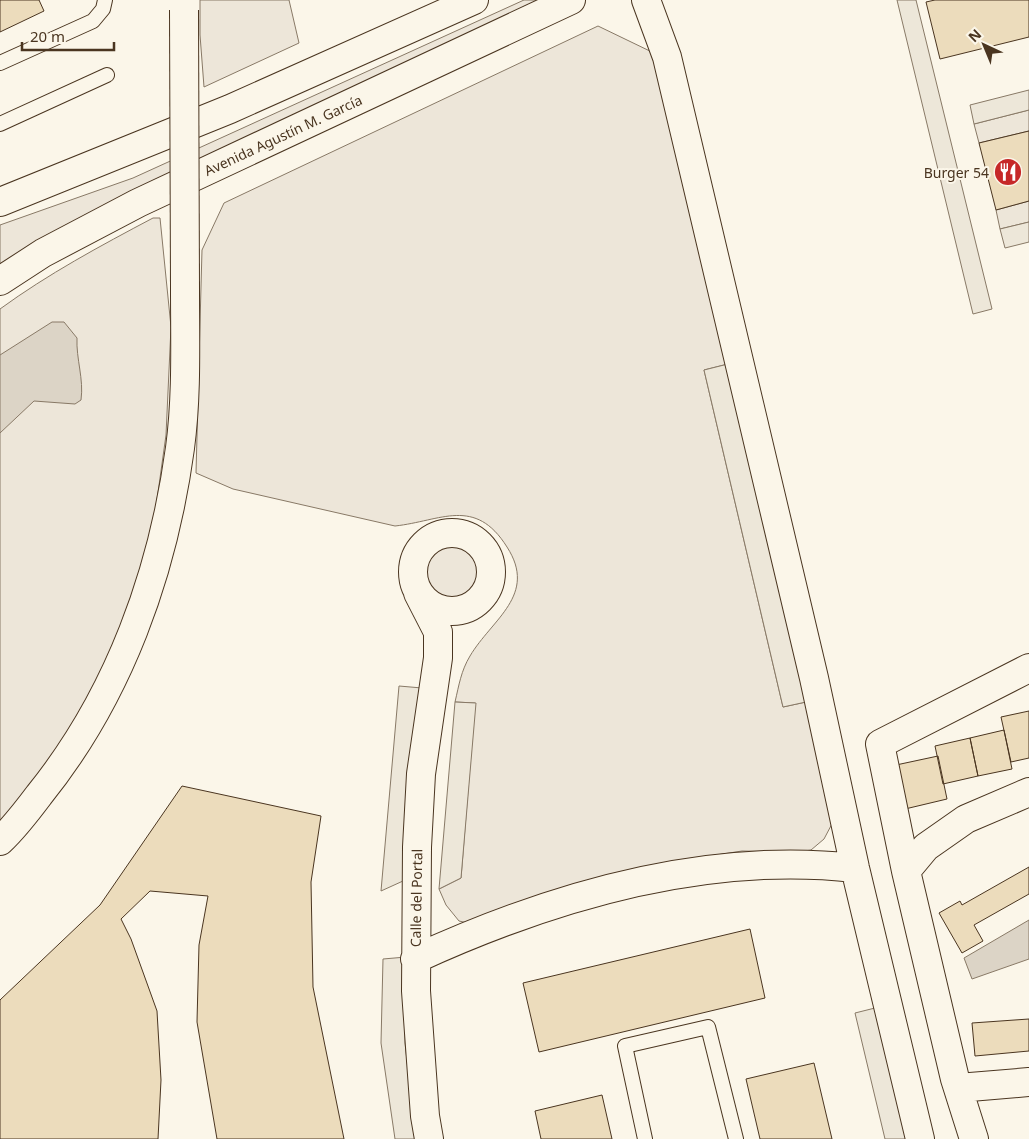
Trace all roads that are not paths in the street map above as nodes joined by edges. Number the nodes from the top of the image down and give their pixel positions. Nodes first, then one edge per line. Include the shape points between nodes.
1 (105, 0) edge
2 (474, 0) edge
3 (571, 0) edge
4 (646, 0) edge
5 (184, 5) edge
6 (0, 63) edge
7 (107, 75) dead end
8 (0, 124) edge
9 (0, 202) edge
10 (0, 281) edge
11 (418, 593) junction
12 (472, 605) junction
13 (438, 658) junction
14 (1029, 668) edge
15 (1029, 792) edge
16 (0, 841) edge
17 (855, 868) junction
18 (906, 871) junction
19 (415, 959) junction
20 (1029, 1082) edge
21 (958, 1088) junction
22 (429, 1139) edge
23 (645, 1139) edge
24 (736, 1139) edge
25 (920, 1139) edge
26 (974, 1139) edge

1 - 6 lane via 103,9 93,21
2 - 9 street via 230,109
3 - 10 street, Avenida Agustín M. García via 138,203 43,253
4 - 17 street via 667,57 812,668
5 - 16 street, bridge via 184,399 173,489 152,576 127,648 94,714 58,771
7 - 8 lane
11 - 12 street via 443,610 461,610
11 - 12 street via 413,568 416,556 434,537 460,534 482,548 491,572 489,585
11 - 13 street via 438,632
12 - 13 street via 448,633
13 - 19 street, Calle del Portal via 421,774
14 - 18 street via 880,744
15 - 18 street via 966,819 926,847
17 - 19 street via 815,863 769,864 708,869 645,882 587,895 526,914
17 - 25 street
18 - 21 street
19 - 22 street, Calle del Portal
20 - 21 street
21 - 26 street
23 - 24 lane via 625,1046 708,1027

